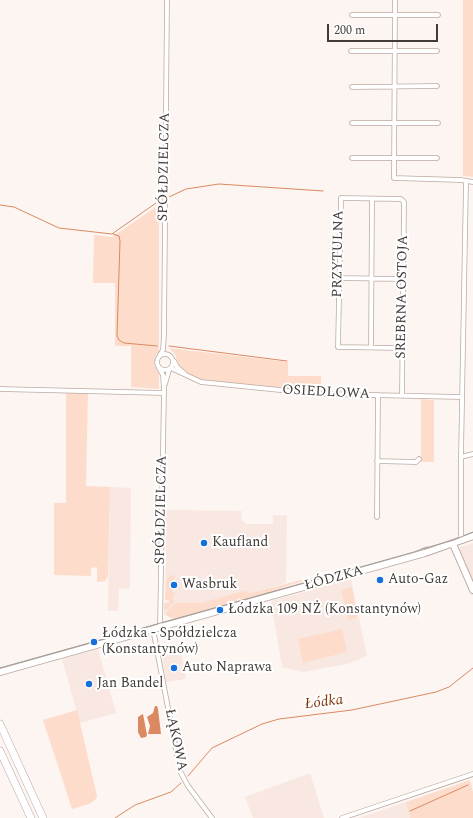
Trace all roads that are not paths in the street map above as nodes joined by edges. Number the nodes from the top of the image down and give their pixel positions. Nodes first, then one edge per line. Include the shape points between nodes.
1 (167, 0) edge
2 (395, 0) edge
3 (352, 15) dead end
4 (395, 15) junction
5 (438, 15) dead end
6 (351, 51) dead end
7 (395, 51) junction
8 (437, 51) dead end
9 (395, 86) junction
10 (437, 86) dead end
11 (352, 87) dead end
12 (352, 123) dead end
13 (394, 123) junction
14 (438, 123) dead end
15 (352, 158) dead end
16 (394, 158) junction
17 (437, 158) dead end
18 (466, 182) junction
19 (473, 182) edge
20 (372, 199) junction
21 (402, 199) joint
22 (339, 278) junction
23 (371, 278) junction
24 (403, 279) junction
25 (164, 334) junction
26 (371, 347) junction
27 (402, 348) junction
28 (160, 355) junction
29 (171, 356) junction
30 (174, 361) junction
31 (159, 368) junction
32 (170, 369) junction
33 (177, 372) junction
34 (166, 377) junction
35 (190, 378) junction
36 (0, 389) edge
37 (164, 392) junction
38 (378, 395) junction
39 (402, 396) junction
40 (462, 397) junction
41 (473, 454) edge
42 (461, 458) junction
43 (419, 459) dead end
44 (377, 461) junction
45 (377, 517) dead end
46 (473, 536) edge
47 (462, 540) junction
48 (453, 544) junction
49 (473, 590) edge
50 (160, 627) junction
51 (153, 629) junction
52 (0, 672) edge
53 (0, 724) edge
54 (0, 751) edge
55 (473, 774) edge
56 (31, 818) edge
57 (43, 818) edge
58 (212, 818) edge
59 (342, 818) edge

1 - 25 street, SPÓŁDZIELCZA
2 - 4 street
3 - 4 street
4 - 5 street
4 - 7 street
6 - 7 street
7 - 8 street
7 - 9 street
9 - 10 street
9 - 11 street
9 - 13 street
12 - 13 street
13 - 14 street
13 - 16 street
15 - 16 street
16 - 17 street
16 - 18 street via 395,179
18 - 19 street
18 - 40 street
20 - 21 street, PRZYTULNA
20 - 22 street, PRZYTULNA via 340,199
20 - 23 street
21 - 24 street, SREBRNA OSTOJA
22 - 23 street
22 - 26 street, PRZYTULNA via 338,347
23 - 24 street
23 - 26 street
24 - 27 street, SREBRNA OSTOJA
25 - 28 street via 163,350
25 - 29 street
26 - 27 street
27 - 39 street, SREBRNA OSTOJA
28 - 29 street
28 - 31 street via 157,361
29 - 30 street
30 - 32 street
30 - 35 street, OSIEDLOWA
31 - 32 street
31 - 37 street via 163,375
32 - 33 street, OSIEDLOWA
32 - 34 street
33 - 34 street
33 - 35 street, OSIEDLOWA
34 - 37 street
35 - 38 street, OSIEDLOWA via 201,382 290,391
36 - 37 street
37 - 50 street, SPÓŁDZIELCZA
38 - 39 street, OSIEDLOWA
38 - 44 street
39 - 40 street, OSIEDLOWA
40 - 42 street
41 - 42 street
42 - 47 street
43 - 44 street via 416,462
44 - 45 street
46 - 47 main road, ŁÓDZKA
47 - 48 main road, ŁÓDZKA
48 - 49 main road
48 - 50 main road, ŁÓDZKA via 194,618 174,626
50 - 51 main road, ŁÓDZKA
51 - 52 main road, ŁÓDZKA
51 - 58 street, ŁĄKOWA via 180,771
53 - 57 highway
54 - 56 highway
55 - 59 street

